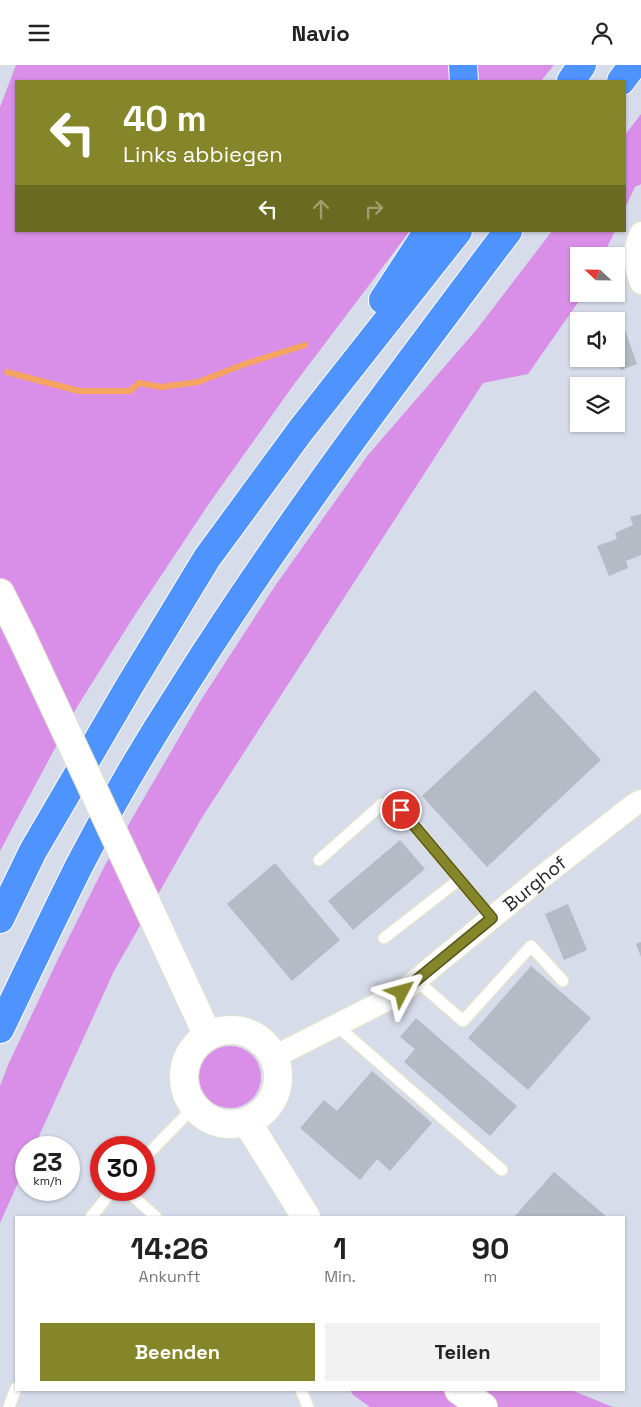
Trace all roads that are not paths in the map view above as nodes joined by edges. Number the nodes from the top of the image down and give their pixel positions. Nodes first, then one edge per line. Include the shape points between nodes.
1 (463, 65) edge
2 (582, 65) edge
3 (633, 65) edge
4 (464, 80) edge
5 (571, 80) edge
6 (622, 80) edge
7 (427, 232) edge
8 (457, 232) edge
9 (507, 232) edge
10 (641, 233) edge
11 (641, 283) edge
12 (301, 430) junction
13 (0, 593) edge
14 (641, 801) edge
15 (319, 860) dead end
16 (460, 879) junction
17 (492, 918) junction
18 (0, 919) edge
19 (384, 938) dead end
20 (416, 981) junction
21 (563, 981) dead end
22 (336, 1025) junction
23 (0, 1029) edge
24 (208, 1035) junction
25 (274, 1057) junction
26 (194, 1107) junction
27 (247, 1122) junction
28 (155, 1147) edge
29 (502, 1169) dead end
30 (104, 1201) edge
31 (138, 1201) edge
32 (92, 1216) edge
33 (155, 1216) edge
34 (305, 1216) edge
35 (15, 1391) edge
36 (301, 1391) edge
37 (460, 1391) edge
38 (9, 1407) edge
39 (308, 1407) edge
40 (483, 1407) edge

1 - 4 highway
2 - 5 highway
3 - 6 highway
7 - 12 highway
8 - 12 highway
9 - 23 highway via 275,546 181,690 80,865
10 - 11 street via 636,246 636,269
12 - 18 highway via 207,559 33,851
13 - 24 street, bridge
14 - 17 street, Burghof
15 - 16 lane via 382,804 401,810
16 - 17 lane
16 - 19 lane
17 - 20 street, Burghof
20 - 21 lane via 463,1021 531,946
20 - 22 street, Burghof via 402,992
22 - 25 street, Burghof
22 - 29 lane
24 - 25 street via 230,1030 251,1034 269,1047
24 - 26 street via 189,1055 185,1068 184,1082
25 - 27 street via 279,1083 275,1095 259,1116
26 - 27 street via 218,1123 233,1125
26 - 28 lane
27 - 34 street
30 - 32 lane
31 - 33 lane
35 - 38 lane
36 - 39 lane
37 - 40 street

